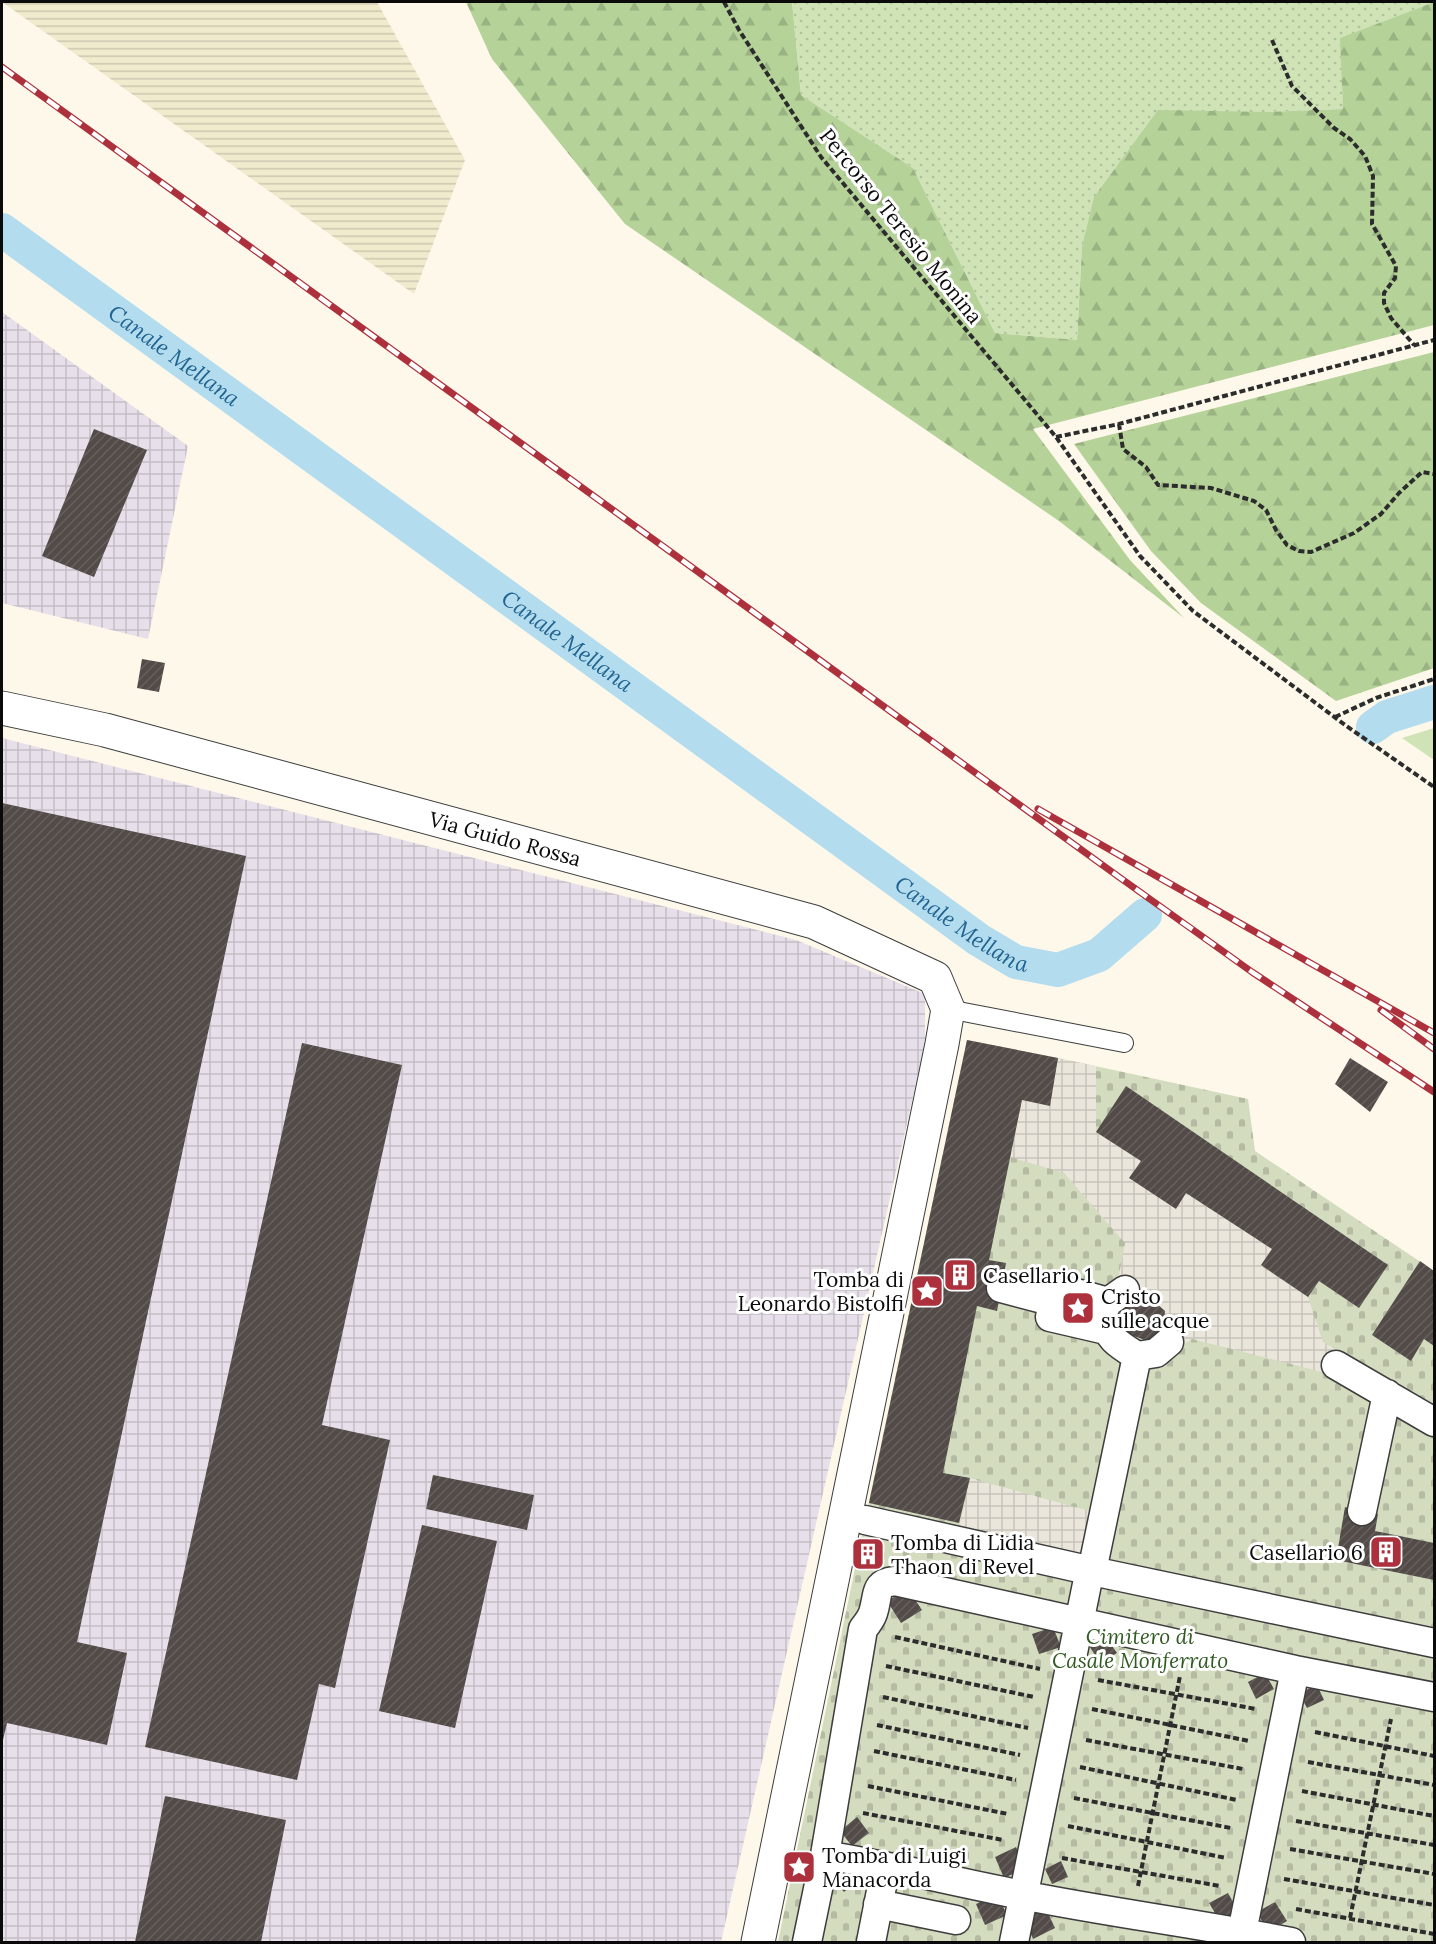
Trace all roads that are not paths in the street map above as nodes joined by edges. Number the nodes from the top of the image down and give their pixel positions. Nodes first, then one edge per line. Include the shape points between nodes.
1 (2, 708) edge
2 (948, 1009) junction
3 (1124, 1043) dead end
4 (1001, 1288) dead end
5 (1169, 1342) dead end
6 (1137, 1356) junction
7 (1336, 1365) dead end
8 (1388, 1394) junction
9 (1434, 1422) edge
10 (1362, 1511) dead end
11 (865, 1520) dead end
12 (1092, 1571) junction
13 (1079, 1622) junction
14 (1434, 1643) edge
15 (1295, 1670) junction
16 (1434, 1697) edge
17 (825, 1855) junction
18 (886, 1866) junction
19 (965, 1882) junction
20 (1022, 1895) junction
21 (879, 1904) junction
22 (953, 1931) edge
23 (1241, 1937) edge
24 (758, 1942) edge
25 (807, 1942) edge
26 (871, 1942) edge
27 (1014, 1942) edge
28 (1291, 1942) edge

1 - 2 street, Via Guido Rossa via 105,730 814,922 935,978
2 - 3 lane
2 - 24 street
4 - 6 street via 1054,1302 1050,1317 1113,1307 1112,1340
5 - 6 street via 1156,1353
6 - 12 street
7 - 8 street
8 - 9 street
8 - 10 street
11 - 12 street
12 - 13 street
12 - 14 street
13 - 15 street
13 - 17 street via 895,1581 879,1586 873,1616 863,1629
13 - 20 street
15 - 16 street
15 - 23 street
17 - 18 street
17 - 25 street
18 - 19 street
18 - 21 street
19 - 20 street
19 - 22 street
20 - 23 street
20 - 27 street
21 - 22 street
21 - 26 street
23 - 28 street

